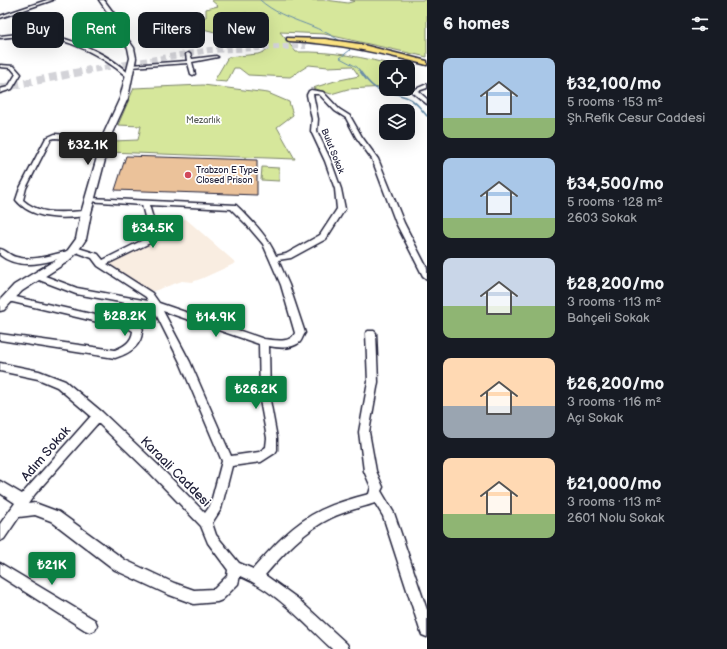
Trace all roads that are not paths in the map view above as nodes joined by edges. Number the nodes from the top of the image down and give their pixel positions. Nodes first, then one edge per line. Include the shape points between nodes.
1 (51, 0) edge
2 (101, 0) edge
3 (0, 17) edge
4 (0, 37) edge
5 (289, 39) dead end
6 (305, 43) junction
7 (188, 54) dead end
8 (216, 57) dead end
9 (190, 61) junction
10 (427, 63) edge
11 (0, 66) edge
12 (131, 66) junction
13 (427, 70) edge
14 (193, 74) dead end
15 (128, 75) junction
16 (427, 86) edge
17 (0, 91) edge
18 (427, 102) edge
19 (106, 140) junction
20 (90, 200) junction
21 (145, 202) junction
22 (86, 213) junction
23 (74, 250) junction
24 (0, 251) edge
25 (273, 259) junction
26 (101, 264) junction
27 (37, 276) junction
28 (427, 276) edge
29 (7, 298) junction
30 (156, 305) junction
31 (0, 307) edge
32 (371, 333) dead end
33 (0, 337) edge
34 (264, 342) junction
35 (0, 367) edge
36 (98, 415) junction
37 (228, 461) junction
38 (0, 487) edge
39 (375, 492) junction
40 (23, 501) junction
41 (16, 512) junction
42 (204, 522) junction
43 (0, 535) edge
44 (235, 568) junction
45 (0, 569) edge
46 (255, 576) junction
47 (90, 625) dead end
48 (427, 630) edge
49 (342, 649) edge

1 - 3 street
2 - 12 street via 118,23 131,48
4 - 15 street via 30,34 53,36 74,43
5 - 6 main road
6 - 10 main road via 349,43
6 - 13 main road via 386,56
7 - 9 street
8 - 9 street
9 - 12 street
9 - 14 street
11 - 17 street via 12,67 19,74 10,88
12 - 15 street
15 - 19 street via 124,98
16 - 18 street via 414,91
19 - 20 street
19 - 22 street via 55,136 49,138 23,188 20,200 33,212
20 - 21 street
20 - 22 street
21 - 25 street via 233,207 267,243
21 - 26 street via 151,225 151,239
22 - 23 street via 81,239
23 - 24 street via 39,260 20,261 10,259
23 - 26 street via 95,256
23 - 27 street
25 - 28 street, Bulut Sokak via 288,256 323,236 341,209 338,189 314,131 315,119 310,95 311,92 316,92 348,117 375,159 400,223
25 - 34 street via 285,285 300,333 297,339 288,343
26 - 30 street via 140,288
27 - 29 street
27 - 30 street via 76,291
29 - 31 street
29 - 33 street via 128,324 138,329 138,337 130,349 115,354
30 - 34 street
30 - 37 street via 206,407
32 - 39 street via 373,382 364,432 370,471 377,487
34 - 37 street via 265,400 272,438 271,450 261,457
35 - 36 street, Karaali Caddesi via 39,375 61,384
36 - 40 street, Adım Sokak
36 - 42 street, Karaali Caddesi
37 - 42 street via 215,509
38 - 40 street
39 - 46 street via 373,498 327,513 312,521 287,541
39 - 48 street via 388,513
40 - 41 street, Adım Sokak
41 - 43 street
41 - 44 street via 36,509 54,516 120,565 194,597 217,595 233,579
42 - 44 street, Karaali Caddesi via 212,539
44 - 46 street
45 - 47 street
46 - 49 street via 287,599

